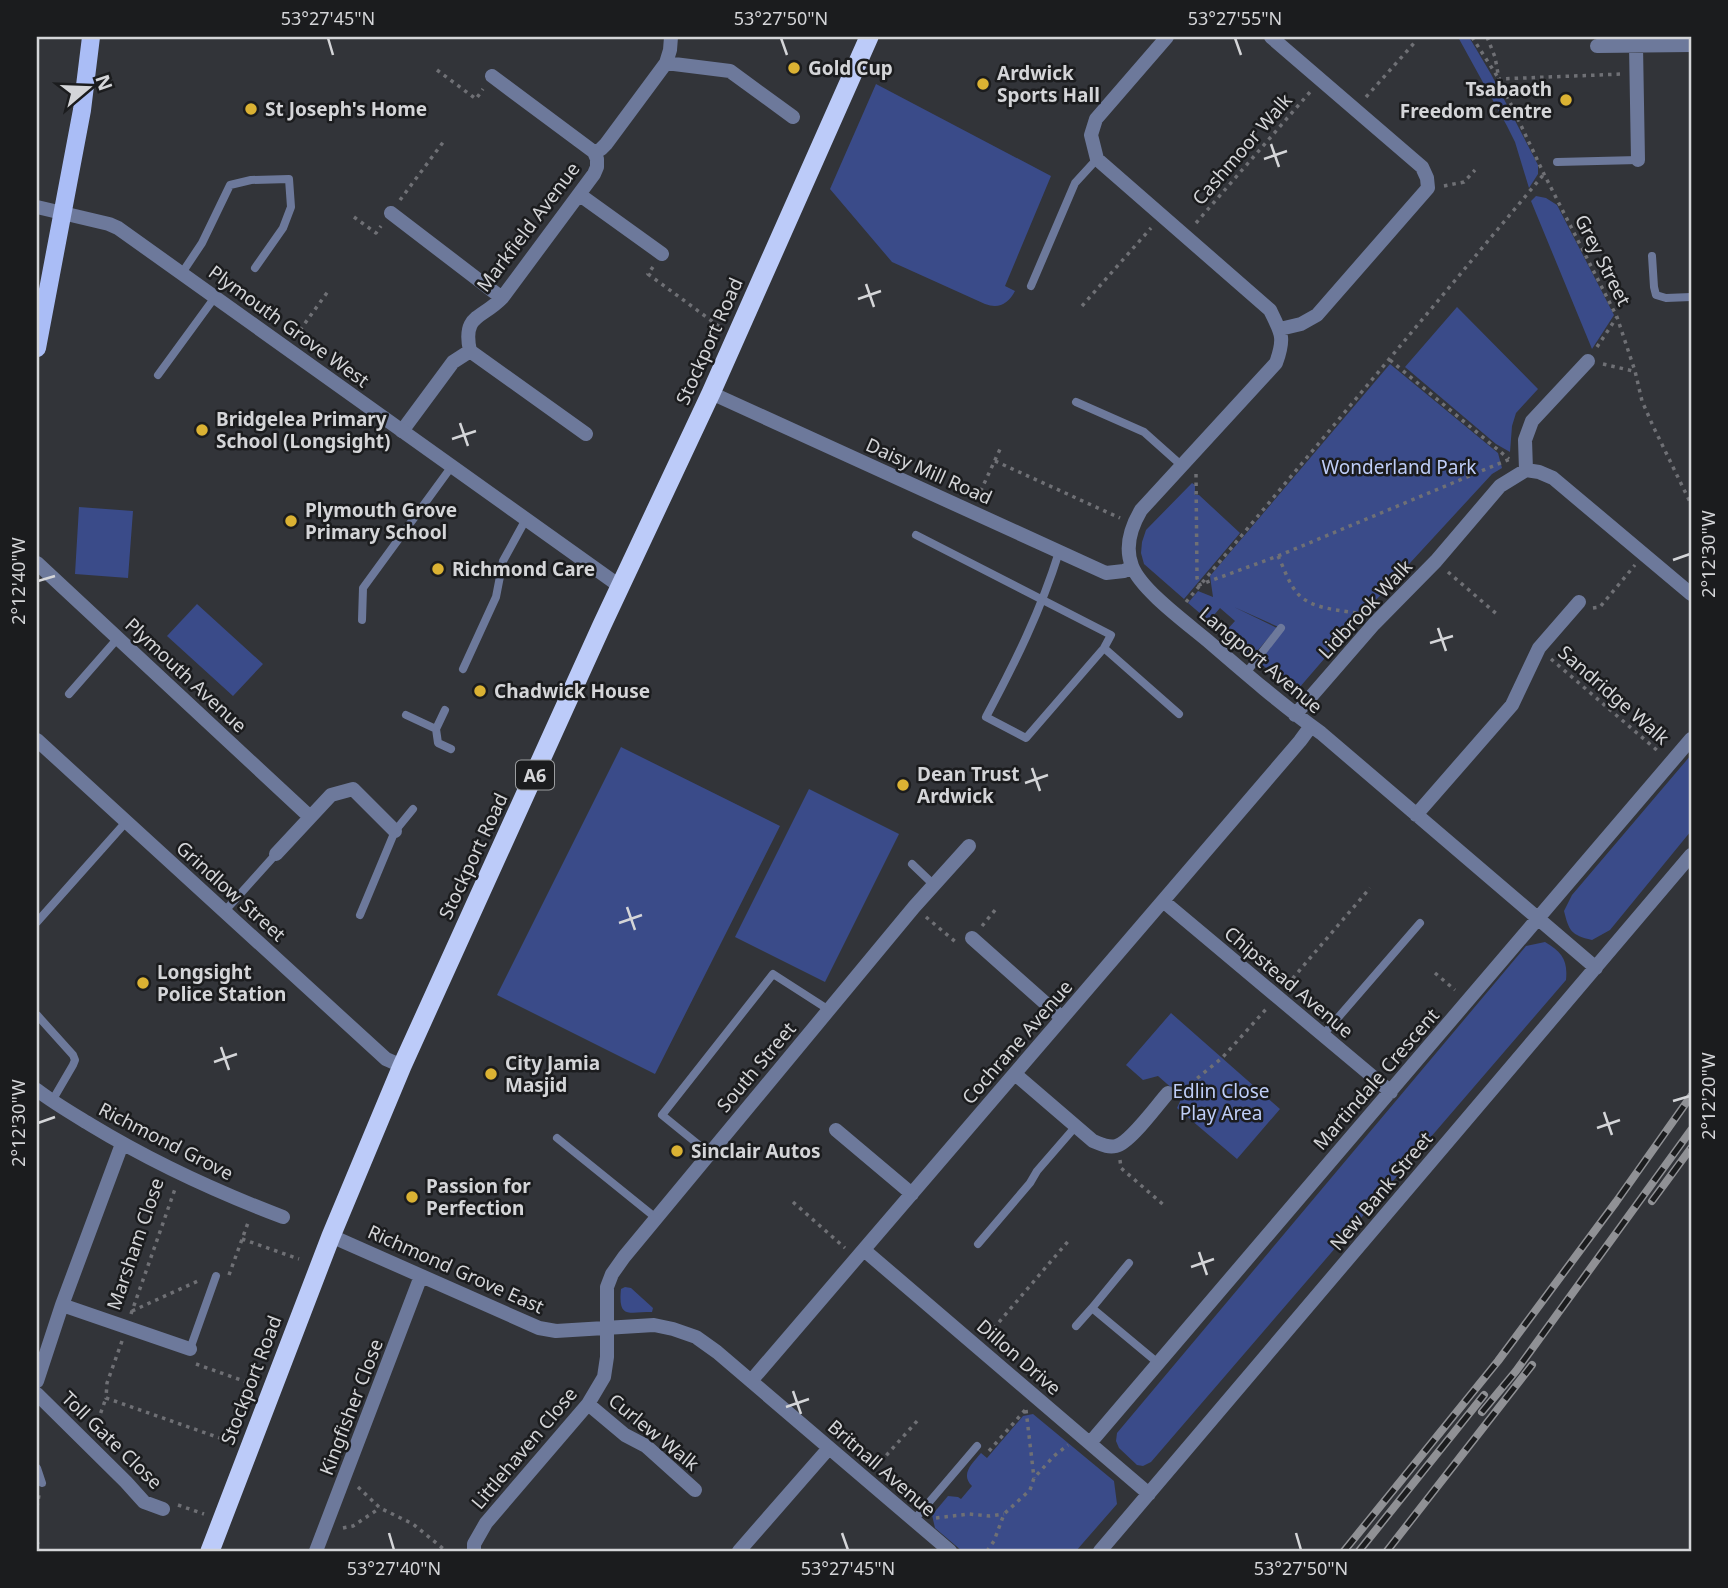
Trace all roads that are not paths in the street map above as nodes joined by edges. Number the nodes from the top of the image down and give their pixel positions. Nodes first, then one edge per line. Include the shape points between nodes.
1 (91, 37) edge
2 (671, 37) edge
3 (869, 37) edge
4 (1167, 37) edge
5 (1271, 37) edge
6 (1682, 42) edge
7 (1597, 46) dead end
8 (1636, 46) junction
9 (666, 63) junction
10 (492, 76) road end
11 (793, 117) dead end
12 (594, 152) junction
13 (1097, 159) junction
14 (1638, 160) joint
15 (1557, 162) dead end
16 (580, 195) junction
17 (37, 207) edge
18 (62, 212) junction
19 (391, 213) road end
20 (662, 254) road end
21 (1652, 256) dead end
22 (254, 268) dead end
23 (182, 273) junction
24 (1031, 286) dead end
25 (215, 297) junction
26 (1691, 297) edge
27 (502, 298) junction
28 (1280, 329) junction
29 (37, 348) edge
30 (470, 351) junction
31 (1588, 361) road end
32 (158, 375) dead end
33 (710, 393) junction
34 (1076, 402) dead end
35 (402, 430) junction
36 (586, 434) dead end
37 (1181, 465) junction
38 (452, 466) junction
39 (1520, 468) junction
40 (526, 519) junction
41 (916, 535) dead end
42 (1059, 552) junction
43 (37, 563) edge
44 (1132, 567) junction
45 (621, 587) junction
46 (1691, 594) edge
47 (1043, 601) junction
48 (1579, 603) road end
49 (362, 620) dead end
50 (1281, 628) dead end
51 (118, 638) junction
52 (1104, 648) junction
53 (463, 669) dead end
54 (1246, 673) junction
55 (69, 694) dead end
56 (445, 710) dead end
57 (406, 715) dead end
58 (1179, 715) dead end
59 (1295, 715) junction
60 (1311, 726) junction
61 (436, 729) junction
62 (1691, 739) edge
63 (37, 740) edge
64 (451, 749) dead end
65 (413, 809) dead end
66 (1416, 815) junction
67 (310, 816) junction
68 (126, 822) junction
69 (395, 831) junction
70 (969, 846) dead end
71 (276, 853) joint
72 (1691, 855) edge
73 (912, 864) dead end
74 (934, 885) junction
75 (1163, 901) junction
76 (224, 912) junction
77 (360, 915) dead end
78 (1538, 918) junction
79 (37, 922) edge
80 (1420, 923) dead end
81 (972, 938) road end
82 (1596, 968) junction
83 (829, 1010) junction
84 (37, 1014) edge
85 (1062, 1018) junction
86 (1323, 1035) junction
87 (402, 1066) junction
88 (1015, 1074) junction
89 (37, 1090) edge
90 (1391, 1092) junction
91 (1168, 1093) road end
92 (52, 1101) junction
93 (1076, 1126) junction
94 (836, 1130) dead end
95 (557, 1138) dead end
96 (122, 1144) junction
97 (710, 1154) junction
98 (912, 1194) junction
99 (283, 1217) dead end
100 (656, 1218) junction
101 (331, 1236) junction
102 (978, 1244) dead end
103 (861, 1254) junction
104 (1129, 1263) dead end
105 (214, 1274) road end
106 (421, 1276) junction
107 (62, 1305) junction
108 (1092, 1308) junction
109 (1076, 1326) dead end
110 (608, 1328) junction
111 (190, 1349) joint
112 (1158, 1363) junction
113 (37, 1381) edge
114 (751, 1381) junction
115 (37, 1394) edge
116 (588, 1404) junction
117 (1090, 1443) junction
118 (976, 1446) road end
119 (829, 1448) junction
120 (37, 1468) edge
121 (42, 1483) dead end
122 (695, 1490) dead end
123 (1149, 1494) junction
124 (163, 1509) road end
125 (914, 1520) junction
126 (210, 1551) edge
127 (316, 1551) edge
128 (474, 1551) edge
129 (739, 1551) edge
130 (950, 1551) edge
131 (1100, 1551) edge

1 - 18 main road
2 - 9 street, Markfield Avenue
3 - 33 highway, Stockport Road / A6
4 - 13 street via 1096,119 1091,135
5 - 28 street via 1422,167 1429,188 1317,315
6 - 8 street
7 - 8 street
8 - 14 street
9 - 11 street via 730,71
9 - 12 street, Markfield Avenue via 606,144
10 - 12 street
12 - 16 street, Markfield Avenue via 597,167
13 - 24 lane via 1075,183
13 - 28 street via 1270,310
14 - 15 lane
16 - 20 street
16 - 27 street, Markfield Avenue
17 - 18 street, Plymouth Grove West
18 - 23 street, Plymouth Grove West via 109,223
18 - 29 main road
19 - 27 street
21 - 26 lane via 1656,295
22 - 23 lane via 283,228 290,207 289,179 230,185
23 - 25 street, Plymouth Grove West
25 - 32 lane
25 - 35 street, Plymouth Grove West
27 - 30 street, Markfield Avenue via 471,322
28 - 37 street via 1282,346 1276,363
30 - 35 street via 453,362
30 - 36 street
31 - 39 street via 1532,421
33 - 42 street, Daisy Mill Road
33 - 45 highway, Stockport Road / A6
34 - 37 lane via 1144,432
35 - 38 street, Plymouth Grove West
37 - 44 street via 1133,525 1128,549
38 - 40 street, Plymouth Grove West
38 - 49 lane via 363,588
39 - 46 street via 1553,478
39 - 59 street, Lidbrook Walk
40 - 45 street, Plymouth Grove West
40 - 53 lane via 503,561 496,597
41 - 47 lane
42 - 44 street, Daisy Mill Road via 1106,573
42 - 47 lane
43 - 51 street, Plymouth Avenue
44 - 54 street, Langport Avenue via 1142,583
45 - 87 highway, Stockport Road / A6
47 - 52 lane via 1111,635
47 - 52 lane via 986,717 1026,738
48 - 66 street via 1539,648 1512,705
50 - 54 lane
51 - 55 lane
51 - 67 street, Plymouth Avenue
52 - 58 lane
54 - 59 street, Langport Avenue
56 - 61 lane
57 - 61 lane
59 - 60 street, Langport Avenue
60 - 66 street, Langport Avenue
60 - 75 street, Cochrane Avenue
61 - 64 lane via 438,743
62 - 78 street, Martindale Crescent
63 - 68 street, Grindlow Street
65 - 69 lane
66 - 78 street, Langport Avenue
67 - 69 street via 331,795 353,789
67 - 71 street
68 - 76 street, Grindlow Street
68 - 79 lane
69 - 77 lane
70 - 74 street, South Street
71 - 76 lane
72 - 82 street, New Bank Street
73 - 74 lane
74 - 83 street, South Street
75 - 85 street, Cochrane Avenue
75 - 86 street, Chipstead Avenue
76 - 87 street, Grindlow Street via 386,1059
78 - 82 street, Langport Avenue
78 - 90 street, Martindale Crescent
80 - 86 lane
81 - 85 street
82 - 123 street, New Bank Street
83 - 97 street, South Street
83 - 97 lane via 772,974 662,1115
84 - 92 lane via 75,1060
85 - 88 street, Cochrane Avenue
86 - 90 street, Chipstead Avenue
87 - 101 highway, Stockport Road / A6
88 - 93 street
88 - 98 street, Cochrane Avenue
89 - 92 street, Richmond Grove
90 - 112 street, Martindale Crescent
91 - 93 street via 1118,1146 1093,1141
92 - 96 street, Richmond Grove
93 - 102 lane
94 - 98 street
95 - 100 lane
96 - 99 street, Richmond Grove
96 - 107 street
97 - 100 street, South Street
98 - 103 street, Cochrane Avenue
100 - 110 street, South Street via 611,1274
101 - 106 street, Richmond Grove East
101 - 126 highway, Stockport Road / A6
103 - 114 street, Cochrane Avenue
103 - 117 street, Dillon Drive
104 - 108 lane
105 - 111 lane
106 - 110 street, Richmond Grove East via 539,1328
106 - 127 street, Kingfisher Close
107 - 111 street, Marsham Close
107 - 113 street
108 - 109 lane
108 - 112 lane
110 - 114 street, Britnall Avenue via 654,1325 696,1337
110 - 116 street, Littlehaven Close via 604,1377
112 - 117 street, Martindale Crescent
114 - 119 street, Britnall Avenue
115 - 124 street, Toll Gate Close via 144,1502
116 - 122 street, Curlew Walk via 646,1446
116 - 128 street, Littlehaven Close via 486,1523
117 - 123 street, Dillon Drive
118 - 125 lane
119 - 125 street, Britnall Avenue
119 - 129 street
120 - 121 lane
123 - 131 street, New Bank Street
125 - 130 street, Britnall Avenue

